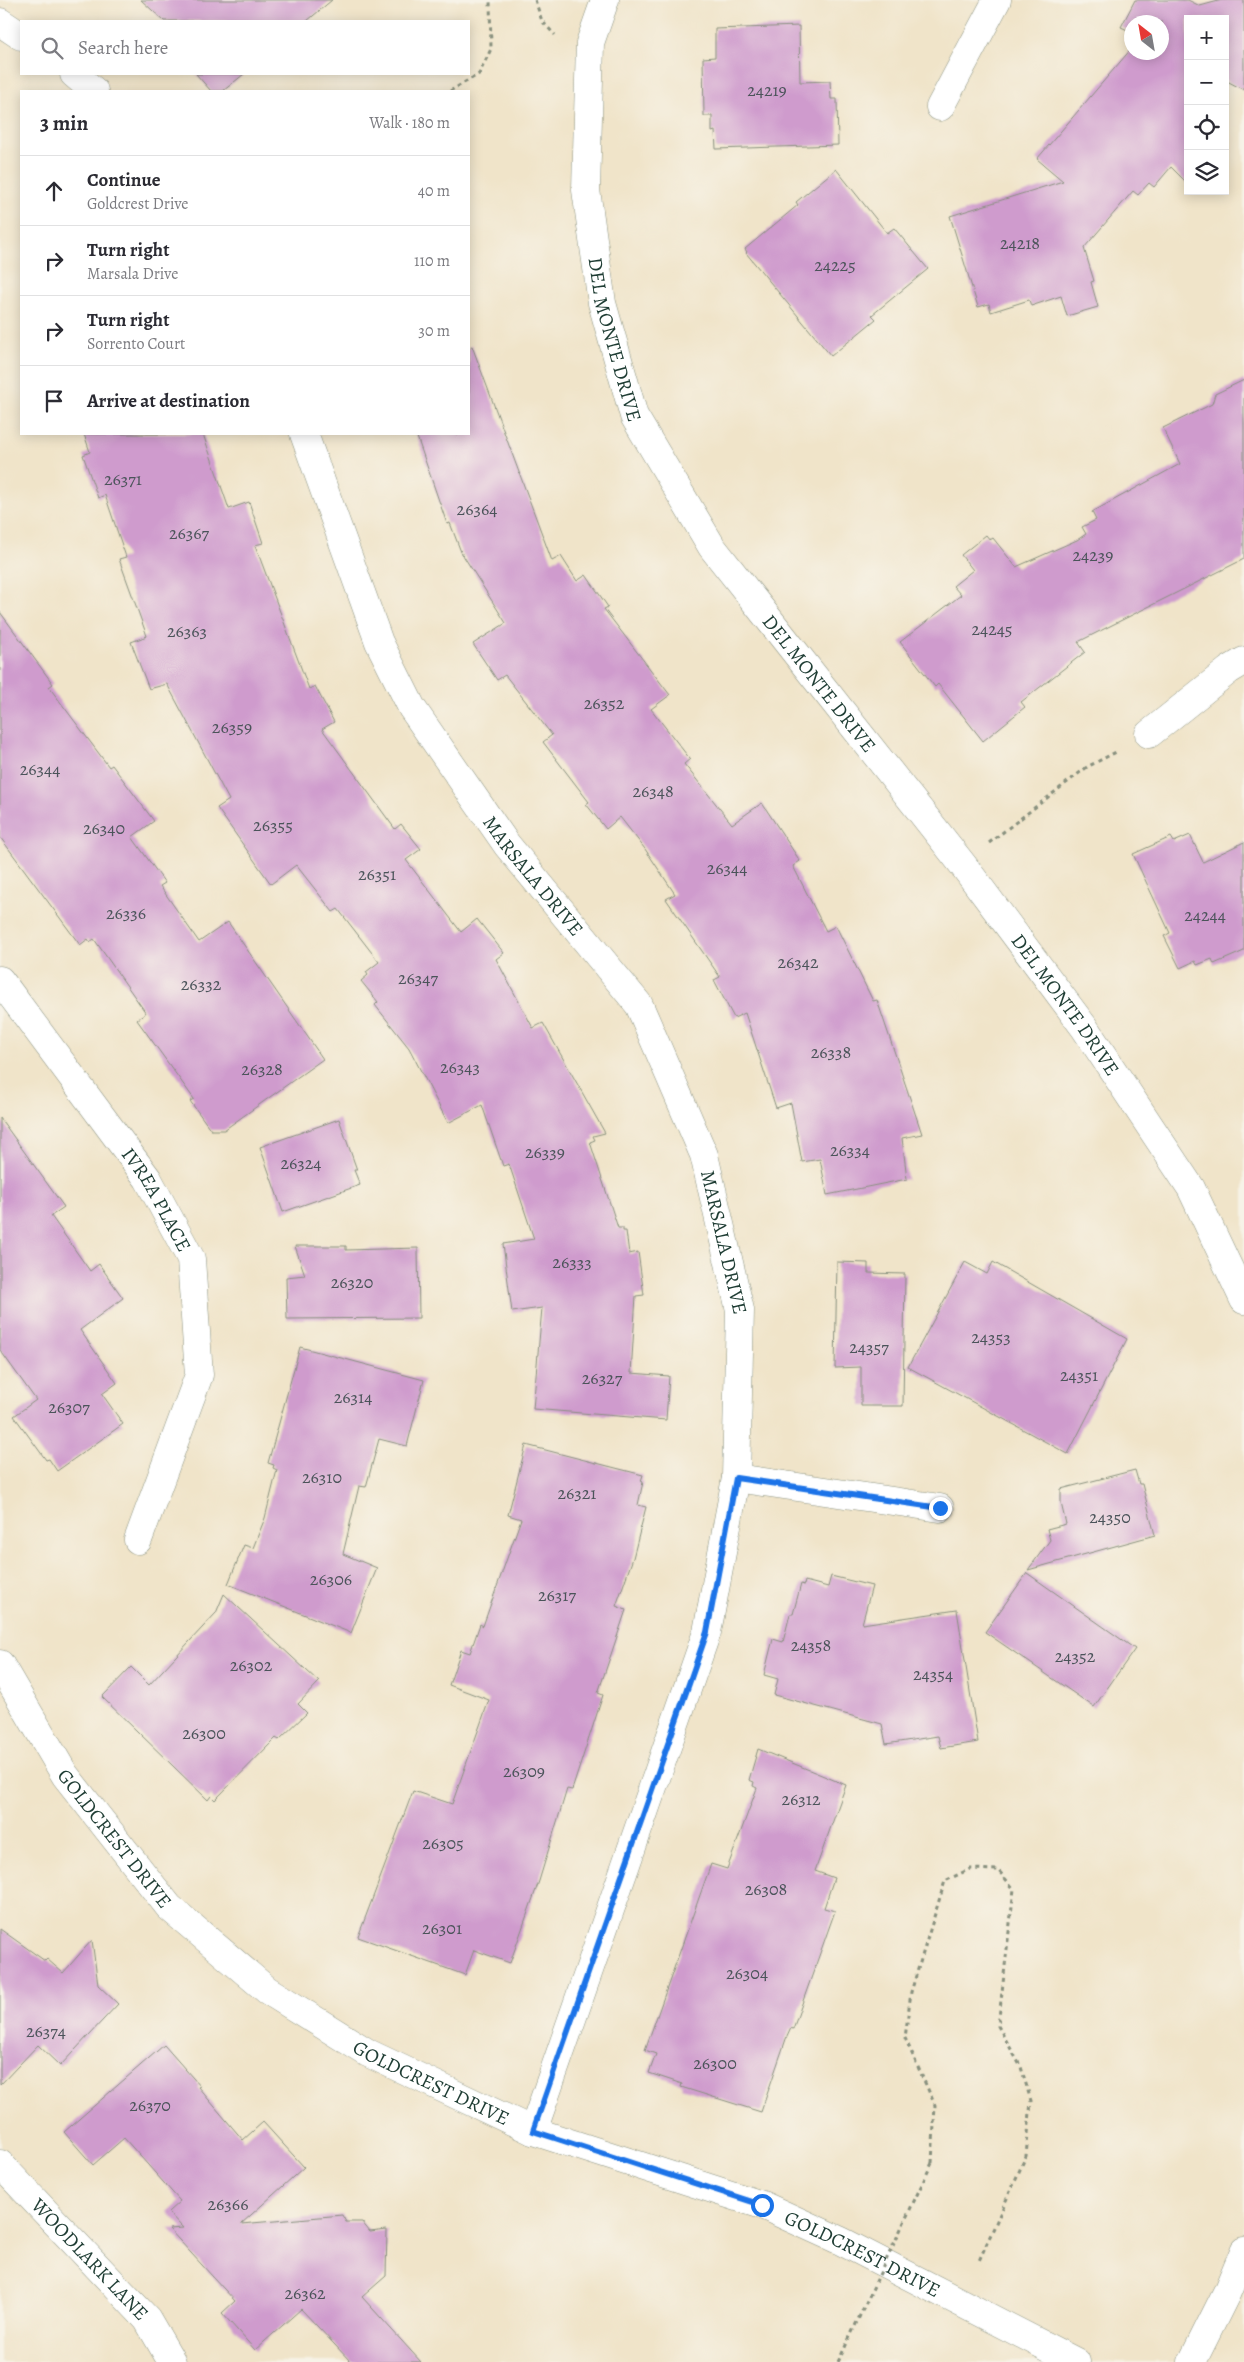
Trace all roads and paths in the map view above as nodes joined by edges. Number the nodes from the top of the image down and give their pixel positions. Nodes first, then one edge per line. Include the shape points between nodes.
1 (490, 0) edge
2 (605, 0) edge
3 (997, 0) edge
4 (0, 22) edge
5 (20, 35) edge
6 (75, 75) edge
7 (93, 90) edge
8 (452, 90) edge
9 (940, 107) dead end
10 (304, 435) edge
11 (1244, 661) edge
12 (1149, 734) joint
13 (963, 865) junction
14 (0, 980) edge
15 (1244, 1300) edge
16 (736, 1478) junction
17 (940, 1508) dead end
18 (138, 1540) dead end
19 (0, 1664) edge
20 (533, 2131) junction
21 (0, 2164) edge
22 (1244, 2251) edge
23 (978, 2263) dead end
24 (172, 2362) edge
25 (838, 2362) edge
26 (1076, 2362) edge
27 (1192, 2362) edge

1 - 8 path via 491,49 479,74
2 - 13 street, DEL MONTE DRIVE via 590,43 586,190 602,304 634,416 712,547
3 - 9 street
4 - 5 street
6 - 7 street
10 - 16 street, MARSALA DRIVE via 379,642 412,708 507,845 639,1005 704,1155 740,1310
11 - 12 street
12 - 13 path via 1087,767
13 - 15 street, DEL MONTE DRIVE via 1084,1027 1191,1188
14 - 18 street, IVREA PLACE via 148,1180 191,1259 199,1375
16 - 17 street
16 - 20 street, MARSALA DRIVE via 707,1632
19 - 20 street, GOLDCREST DRIVE via 65,1775 169,1907 267,1990 368,2053
20 - 26 street, GOLDCREST DRIVE via 762,2205 841,2241
21 - 24 street, WOODLARK LANE via 147,2319
22 - 27 street
23 - 25 path, bridge via 1026,2156 1031,2101 1021,2067 998,2026 1014,1890 998,1870 970,1869 945,1881 911,1992 905,2038 934,2105 932,2163

